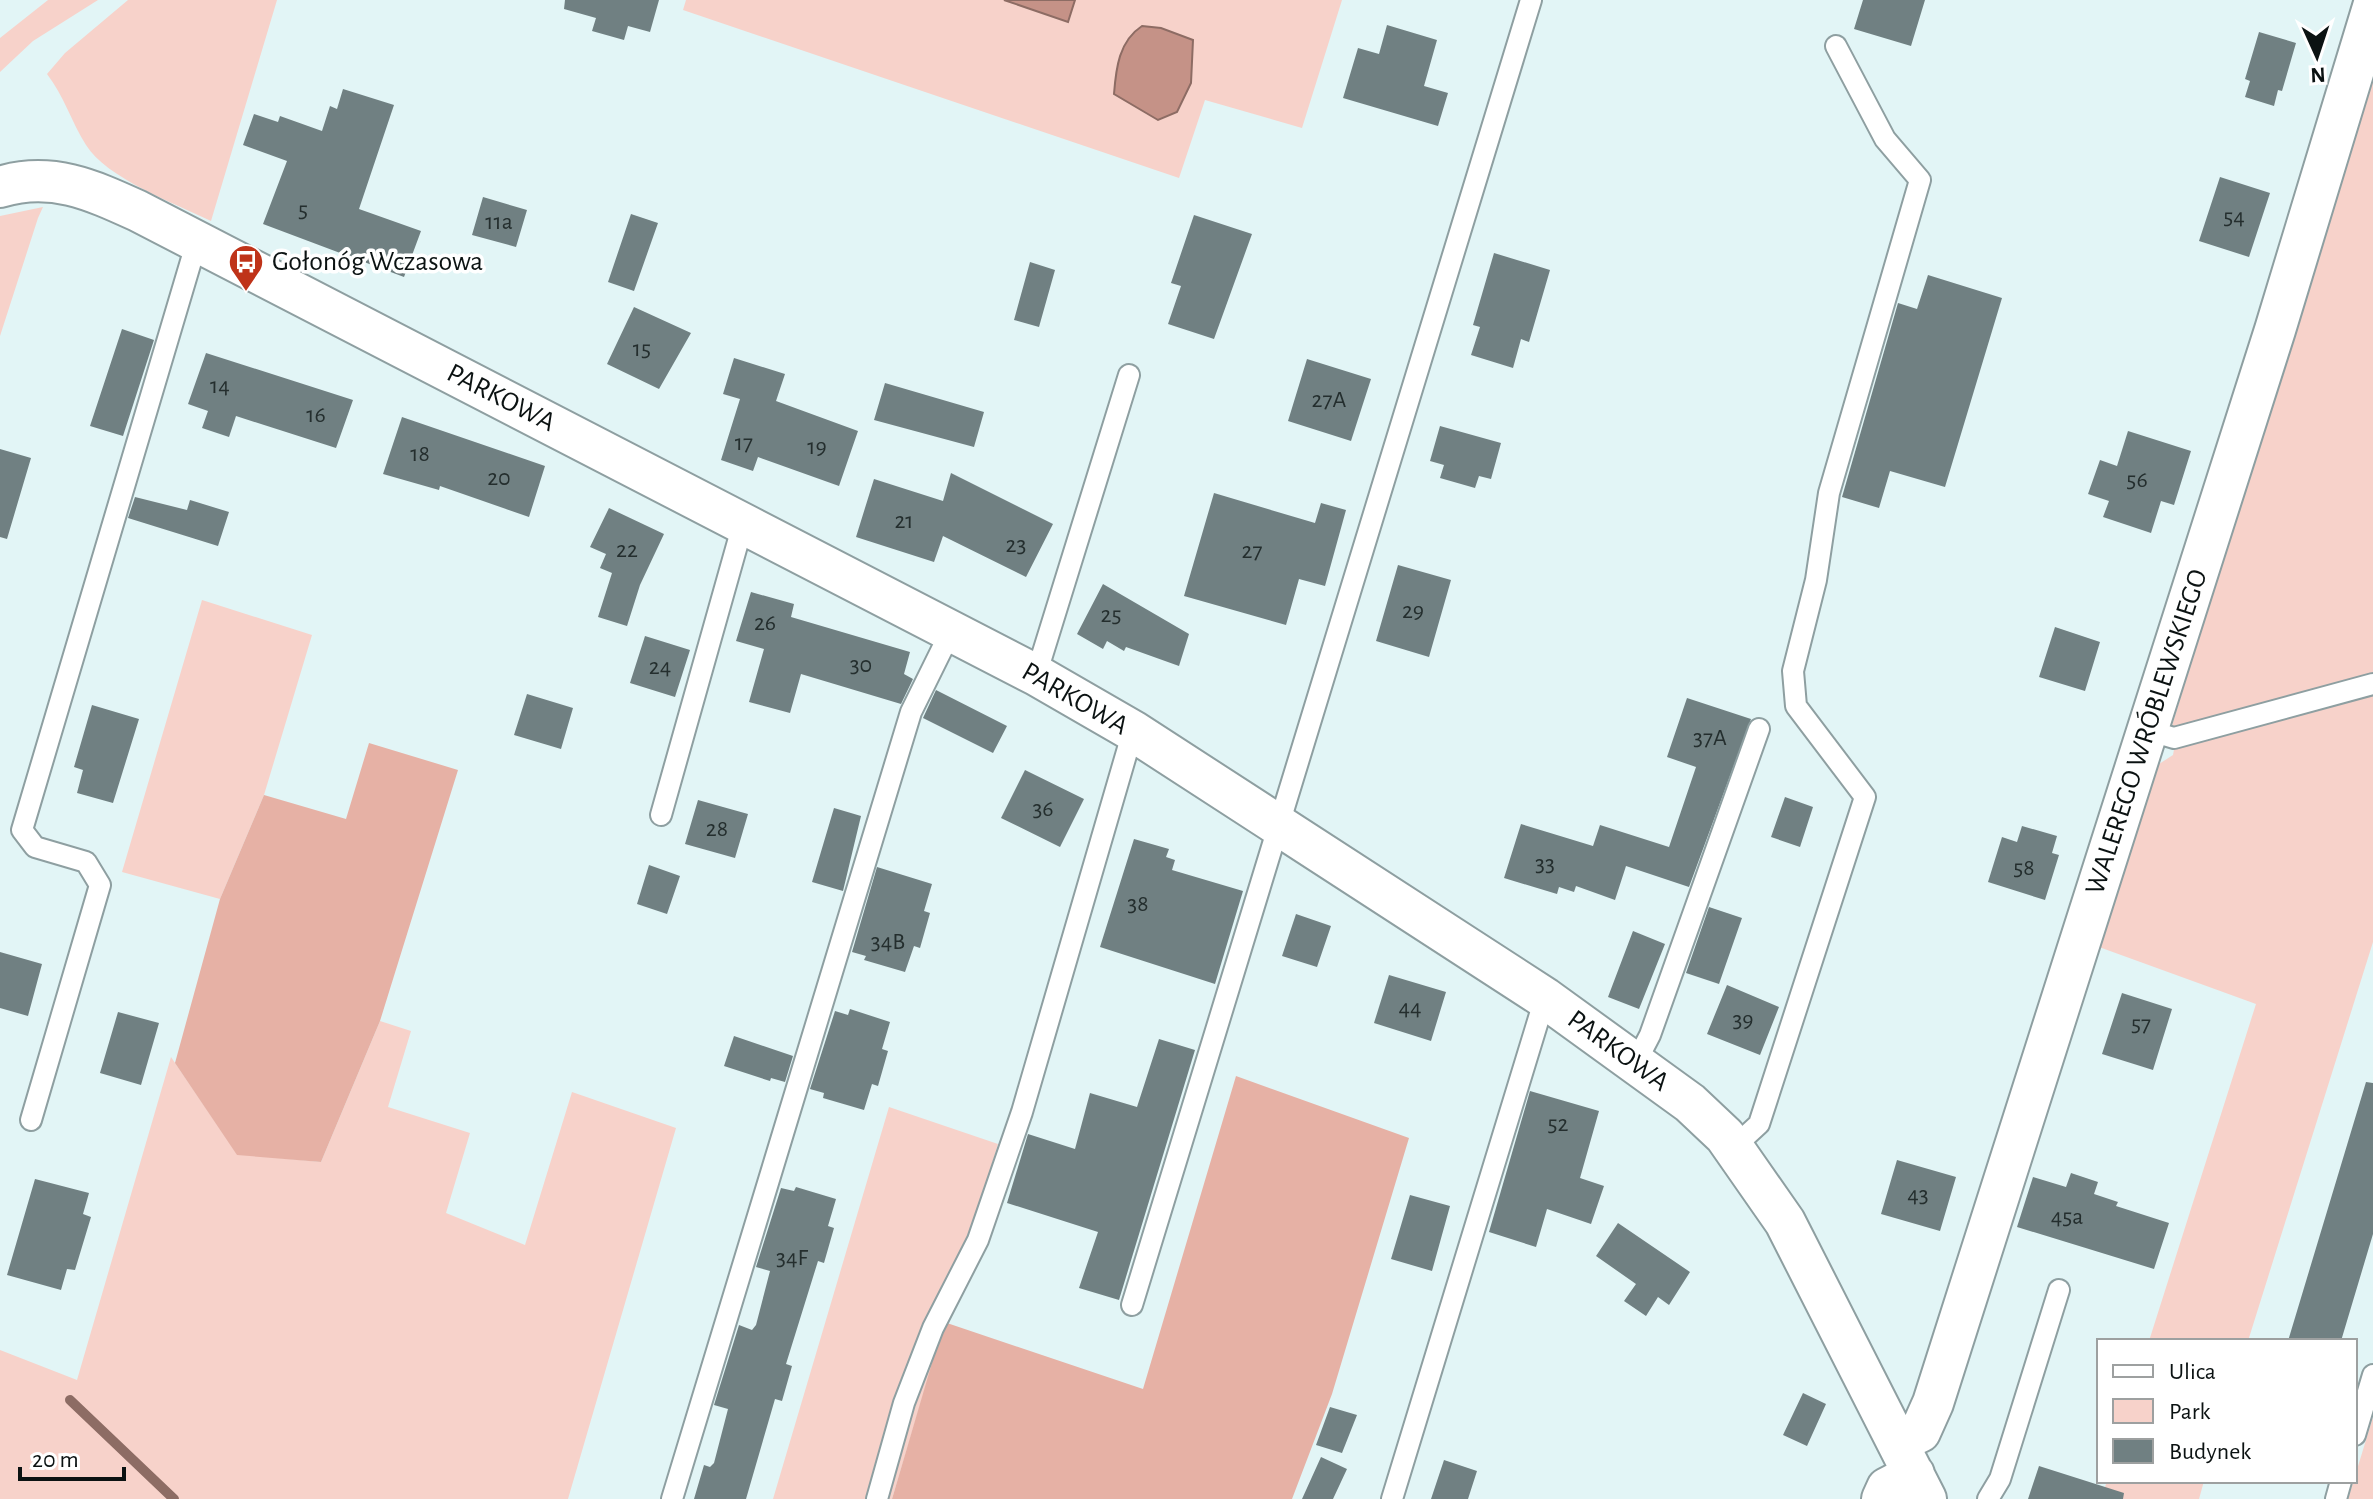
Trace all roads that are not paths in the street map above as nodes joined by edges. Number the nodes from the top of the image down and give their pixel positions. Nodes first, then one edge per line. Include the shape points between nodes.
1 (1531, 0) edge
2 (2373, 7) edge
3 (1836, 46) dead end
4 (0, 187) edge
5 (197, 241) junction
6 (1129, 375) dead end
7 (743, 524) junction
8 (951, 631) junction
9 (1036, 675) junction
10 (2373, 684) edge
11 (1759, 729) dead end
12 (2147, 730) junction
13 (1133, 731) junction
14 (661, 815) dead end
15 (1280, 826) junction
16 (1545, 998) junction
17 (1636, 1062) junction
18 (31, 1120) dead end
19 (1734, 1147) junction
20 (2059, 1290) dead end
21 (1132, 1305) dead end
22 (2373, 1375) edge
23 (2357, 1428) edge
24 (1913, 1472) edge
25 (672, 1499) edge
26 (877, 1499) edge
27 (1392, 1499) edge
28 (1882, 1499) edge
29 (1988, 1499) edge

1 - 15 lane
2 - 12 street, WALEREGO WRÓBLEWSKIEGO
3 - 19 lane via 1885,139 1920,180 1829,493 1816,580 1793,671 1796,706 1865,797 1759,1124
4 - 5 street, PARKOWA via 45,180 78,186
5 - 7 street, PARKOWA
5 - 18 lane via 22,830 35,847 86,862 100,885
6 - 9 lane
7 - 8 street, PARKOWA
7 - 14 lane
8 - 9 street, PARKOWA
8 - 25 lane via 911,712
9 - 13 street, PARKOWA
10 - 12 lane via 2174,738
11 - 17 lane
12 - 24 street, WALEREGO WRÓBLEWSKIEGO via 1920,1432
13 - 15 street, PARKOWA
13 - 26 lane via 1022,1112 973,1250 933,1328 904,1403
15 - 16 street, PARKOWA
15 - 21 lane
16 - 17 street, PARKOWA
16 - 27 lane
17 - 19 street, PARKOWA via 1690,1103
19 - 24 street, PARKOWA via 1785,1222
20 - 29 lane via 2000,1479
22 - 23 lane
24 - 28 street, WALEREGO WRÓBLEWSKIEGO via 1887,1488

